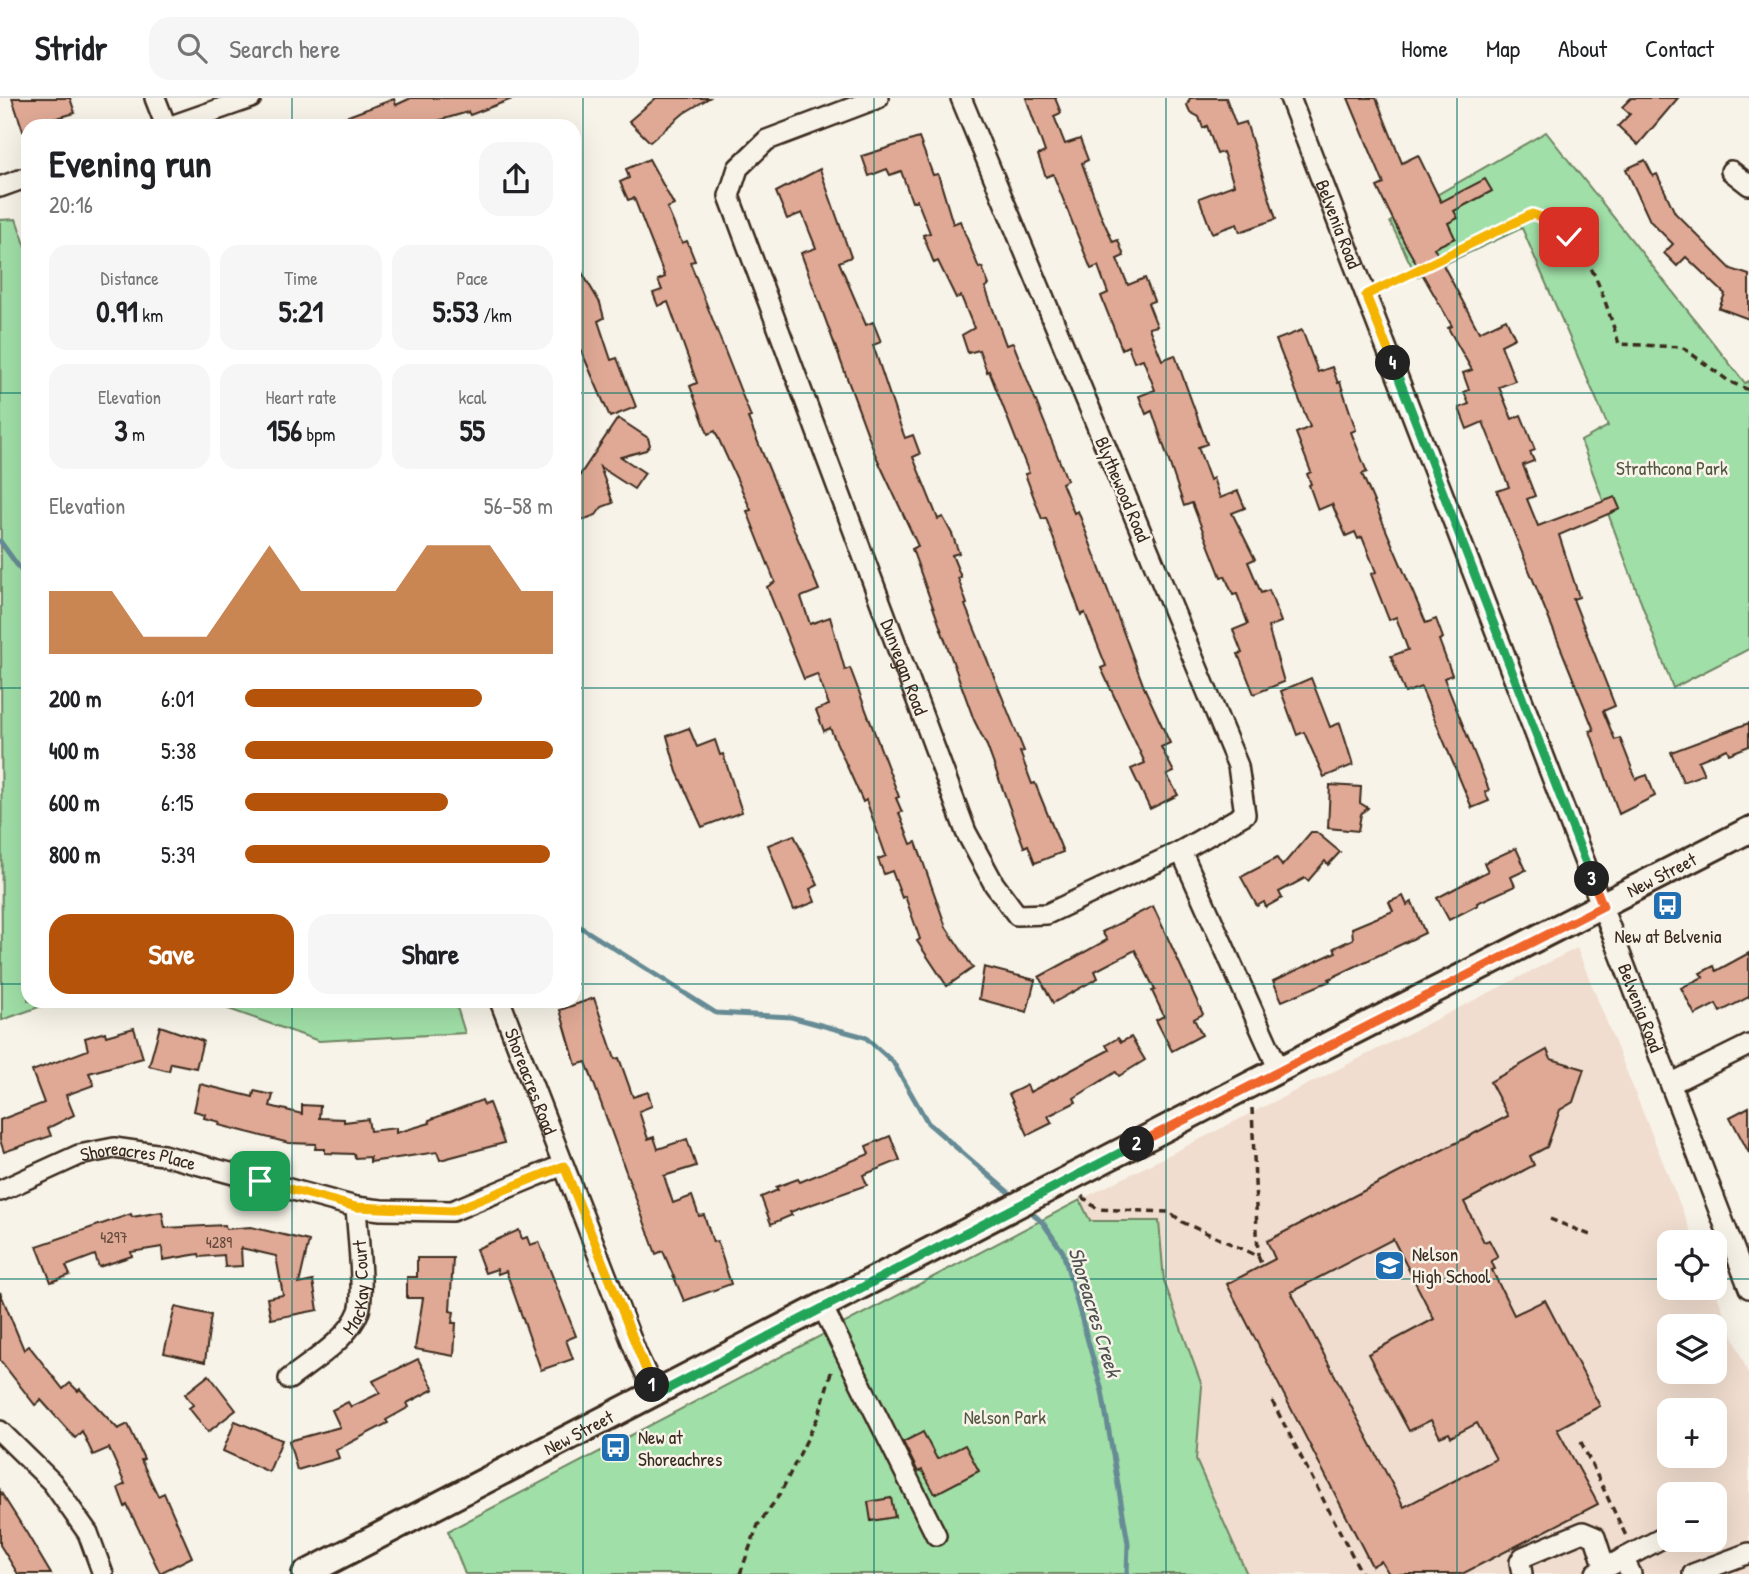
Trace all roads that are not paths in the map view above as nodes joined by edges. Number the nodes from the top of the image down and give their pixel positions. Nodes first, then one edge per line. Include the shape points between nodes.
1 (155, 98) edge
2 (251, 98) edge
3 (878, 98) edge
4 (961, 98) edge
5 (1290, 98) edge
6 (165, 119) edge
7 (189, 119) edge
8 (1731, 171) dead end
9 (21, 180) edge
10 (1749, 185) edge
11 (0, 187) edge
12 (1749, 830) edge
13 (1181, 851) junction
14 (1603, 906) junction
15 (503, 1008) edge
16 (1749, 1045) edge
17 (1279, 1070) junction
18 (1672, 1083) junction
19 (564, 1166) junction
20 (0, 1191) edge
21 (356, 1207) junction
22 (1749, 1289) edge
23 (823, 1308) junction
24 (289, 1379) dead end
25 (656, 1395) junction
26 (0, 1431) edge
27 (936, 1535) dead end
28 (1657, 1543) edge
29 (1749, 1553) edge
30 (1630, 1561) edge
31 (1600, 1571) edge
32 (103, 1574) edge
33 (306, 1574) edge
34 (1521, 1574) edge
35 (1693, 1574) edge

1 - 6 street
2 - 7 street
3 - 13 street, Dunvegan Road via 766,141 737,168 729,195 966,832 1017,915 1047,914
4 - 13 street, Blythewood Road via 1238,766 1245,814
5 - 14 street, Belvenia Road
8 - 10 street
9 - 11 street
12 - 14 main road, New Street
13 - 17 street
14 - 17 main road, New Street
14 - 18 street, Belvenia Road
15 - 19 street, Shoreacres Road
16 - 18 street
17 - 23 main road, New Street
18 - 22 street, Belvenia Road
19 - 21 street, Shoreacres Place via 452,1211
19 - 25 street, Shoreacres Road
20 - 21 street, Shoreacres Place via 79,1155 114,1148 163,1155
21 - 24 street, MacKay Court via 360,1309 332,1345
23 - 25 main road, New Street
23 - 27 street
25 - 33 main road, New Street
26 - 32 street via 52,1482 88,1533
28 - 30 street
29 - 35 street
30 - 31 street
31 - 34 street via 1595,1537 1583,1532 1523,1557

